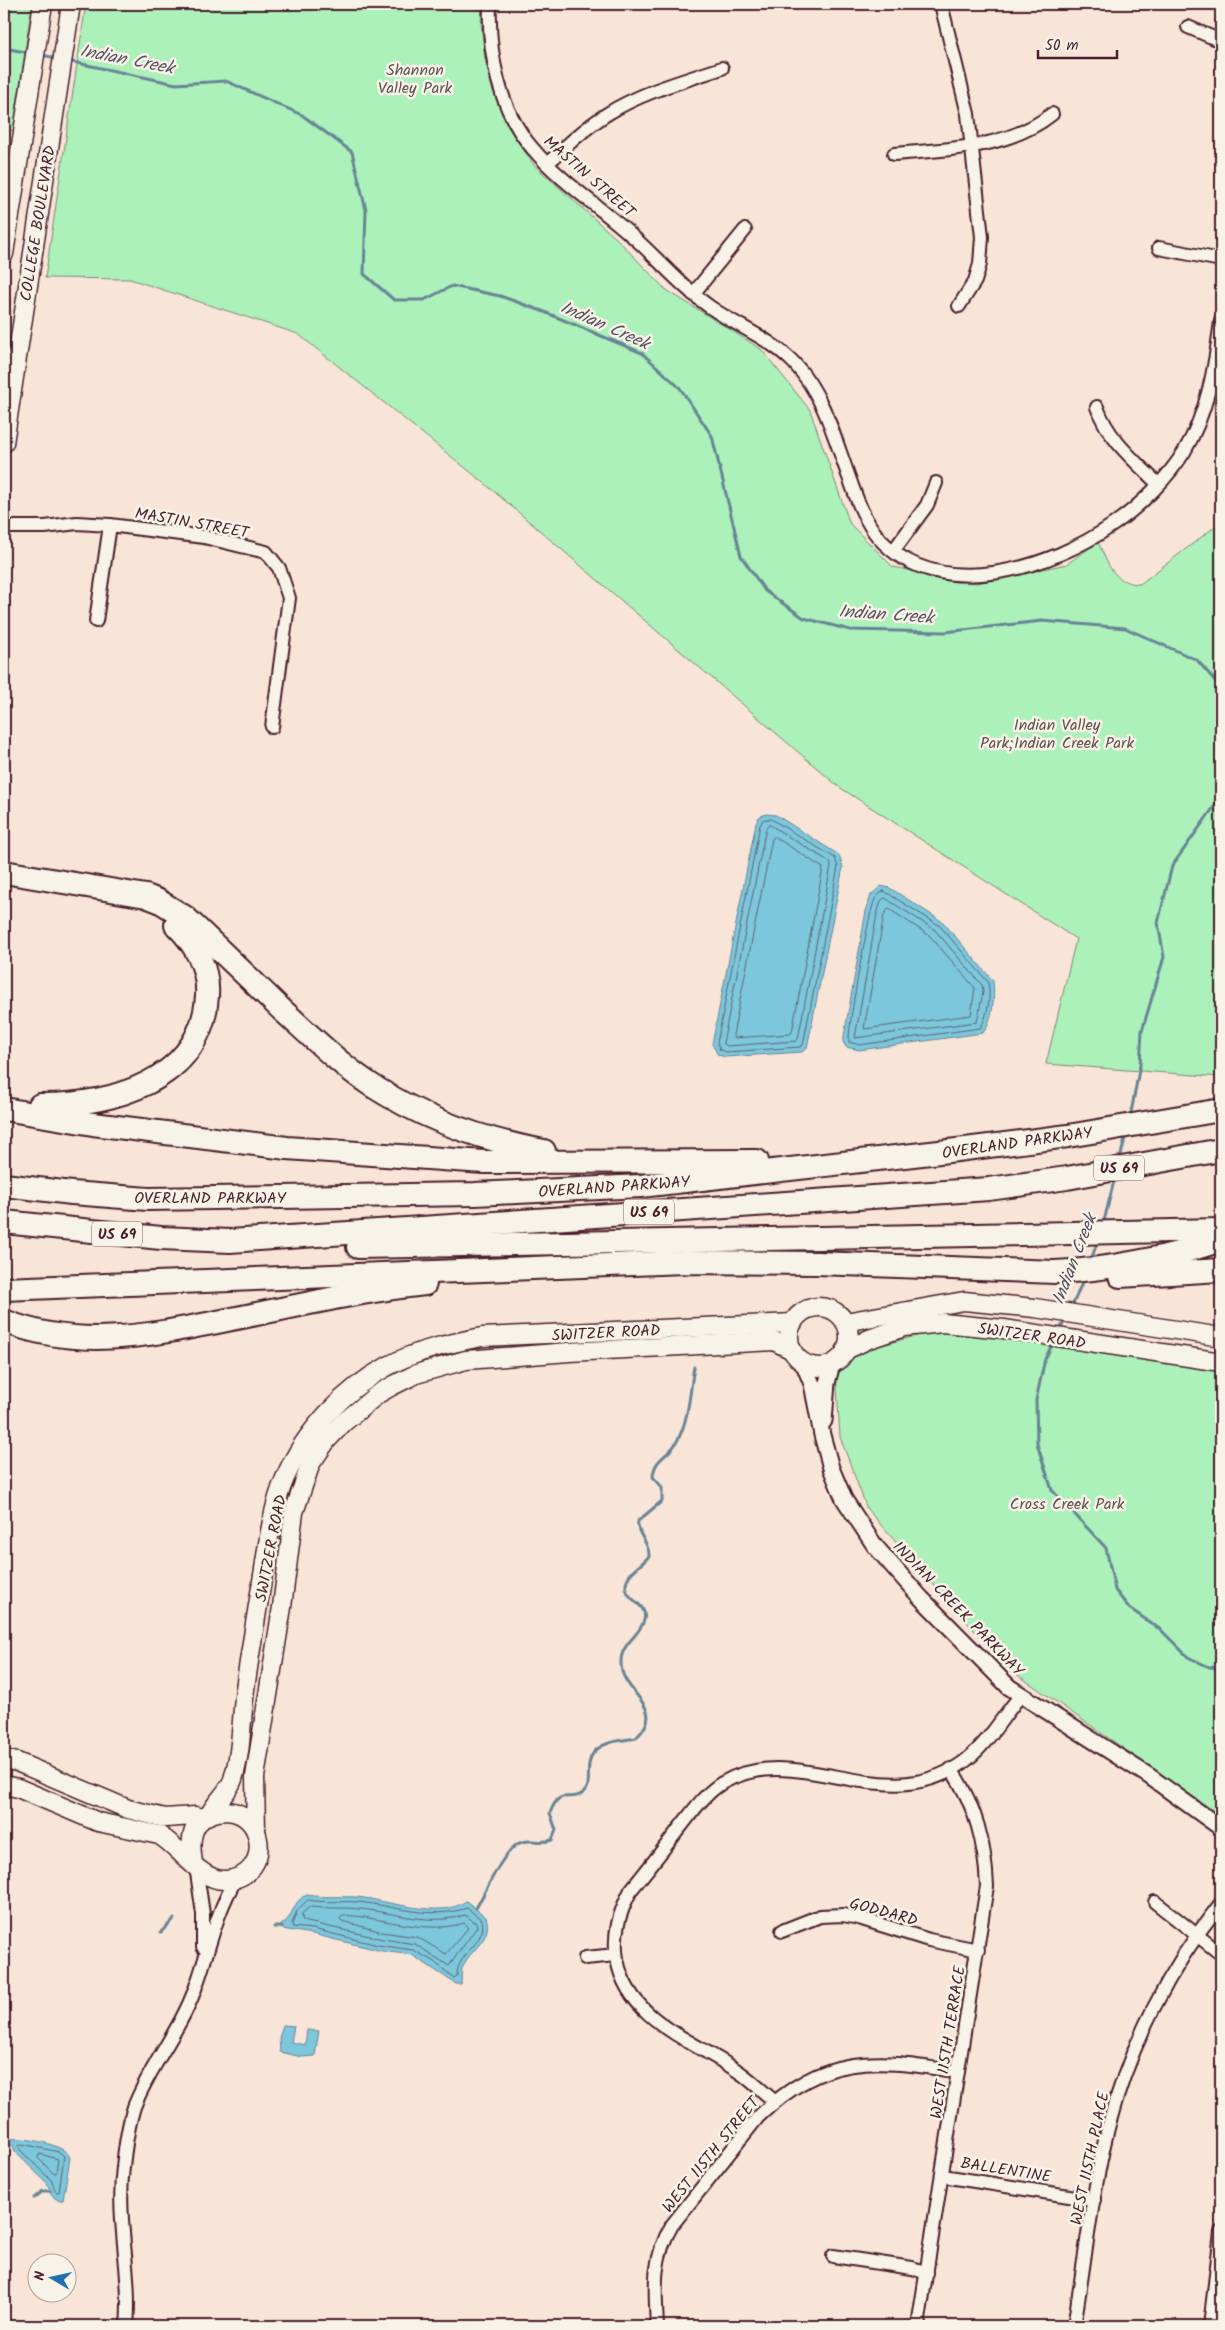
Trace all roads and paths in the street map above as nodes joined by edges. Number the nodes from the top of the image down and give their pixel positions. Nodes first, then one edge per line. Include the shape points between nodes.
1 (71, 4) edge
2 (490, 4) edge
3 (941, 4) edge
4 (42, 12) edge
5 (1188, 27) dead end
6 (1221, 41) edge
7 (722, 68) dead end
8 (1052, 114) dead end
9 (972, 146) junction
10 (894, 154) dead end
11 (547, 164) junction
12 (745, 230) dead end
13 (1159, 248) dead end
14 (4, 254) edge
15 (1221, 260) edge
16 (693, 294) junction
17 (959, 306) dead end
18 (1221, 321) edge
19 (1218, 363) edge
20 (1098, 407) dead end
21 (4, 443) edge
22 (936, 483) dead end
23 (1158, 484) junction
24 (110, 525) junction
25 (4, 527) edge
26 (894, 550) junction
27 (96, 621) dead end
28 (272, 727) dead end
29 (4, 872) edge
30 (4, 886) edge
31 (4, 1104) edge
32 (4, 1109) edge
33 (1221, 1110) edge
34 (1221, 1150) edge
35 (596, 1161) junction
36 (866, 1161) junction
37 (4, 1185) edge
38 (4, 1222) edge
39 (1221, 1230) edge
40 (1221, 1240) edge
41 (230, 1241) junction
42 (496, 1269) junction
43 (1221, 1270) edge
44 (1114, 1271) junction
45 (4, 1288) edge
46 (4, 1321) edge
47 (845, 1322) junction
48 (793, 1323) junction
49 (569, 1333) junction
50 (1221, 1337) edge
51 (846, 1350) junction
52 (569, 1352) junction
53 (798, 1356) junction
54 (1221, 1362) edge
55 (832, 1364) junction
56 (337, 1417) junction
57 (822, 1435) junction
58 (245, 1690) junction
59 (269, 1693) junction
60 (1021, 1695) junction
61 (10, 1760) edge
62 (950, 1770) junction
63 (7, 1786) edge
64 (206, 1816) junction
65 (1221, 1828) edge
66 (256, 1830) junction
67 (195, 1864) junction
68 (236, 1879) junction
69 (1155, 1902) dead end
70 (1221, 1903) edge
71 (782, 1931) dead end
72 (1198, 1934) junction
73 (978, 1950) junction
74 (616, 1954) junction
75 (1221, 1954) edge
76 (204, 1957) junction
77 (586, 1958) dead end
78 (958, 2072) junction
79 (774, 2101) junction
80 (943, 2176) junction
81 (1094, 2200) junction
82 (1221, 2232) edge
83 (833, 2256) dead end
84 (927, 2274) junction
85 (127, 2326) edge
86 (657, 2326) edge
87 (918, 2326) edge
88 (1074, 2326) edge
89 (1210, 2326) edge

1 - 21 main road, COLLEGE BOULEVARD
2 - 11 street, MASTIN STREET via 493,59 501,90 524,136
3 - 9 street via 964,92
4 - 14 main road, COLLEGE BOULEVARD
5 - 6 street
7 - 11 street via 628,102 586,130
8 - 9 street via 1023,133
9 - 10 street
9 - 17 street via 982,250 975,281
11 - 16 street, MASTIN STREET via 638,240
12 - 16 street
13 - 15 street
16 - 26 street, MASTIN STREET via 710,308 774,346 802,372 820,401 865,516 880,539
18 - 19 street
19 - 23 street via 1196,426 1180,457
20 - 23 street via 1115,441
22 - 26 street via 927,505
23 - 26 street, MASTIN STREET via 1133,510 1088,541 1060,554 1012,568 964,575 943,574 916,565
24 - 25 street, MASTIN STREET via 77,523
24 - 27 street, MASTIN STREET
24 - 28 street, MASTIN STREET via 204,537 266,552 279,568 289,598
29 - 35 highway via 132,893 159,901 185,917 326,1050 370,1084 445,1124 505,1144
30 - 31 highway via 129,904 158,913 171,921 190,941 203,967 208,993 200,1029 188,1050 171,1068 146,1084 117,1096 87,1103
32 - 35 highway via 93,1124 287,1148 484,1162
33 - 36 highway, OVERLAND PARKWAY / US 69 via 1068,1136
34 - 41 highway, OVERLAND PARKWAY / US 69 via 988,1189
35 - 36 highway
36 - 37 highway, OVERLAND PARKWAY / US 69 via 641,1186 475,1194 148,1199
38 - 41 highway, OVERLAND PARKWAY / US 69 via 161,1238
39 - 41 highway via 322,1247
40 - 44 highway
42 - 44 highway via 752,1262 1077,1271 1099,1277
42 - 45 highway
42 - 46 highway via 472,1280 361,1294 157,1334 100,1339 57,1336
43 - 44 highway
47 - 48 main road via 840,1315 823,1307 805,1310
47 - 50 main road, SWITZER ROAD via 964,1301 1035,1308
47 - 51 main road via 849,1331
48 - 49 main road, SWITZER ROAD
48 - 53 main road via 790,1341
49 - 52 main road
49 - 56 main road, SWITZER ROAD via 482,1338 420,1353 370,1377
51 - 54 main road, SWITZER ROAD via 869,1338 904,1327 943,1323
51 - 55 main road, SWITZER ROAD
52 - 53 main road, SWITZER ROAD via 774,1341
52 - 56 main road, SWITZER ROAD via 466,1360 431,1369
53 - 55 main road, SWITZER ROAD via 812,1366
53 - 57 street, INDIAN CREEK PARKWAY via 812,1384
55 - 57 street, INDIAN CREEK PARKWAY
56 - 58 main road, SWITZER ROAD via 297,1453 284,1479 275,1508
56 - 59 main road, SWITZER ROAD via 311,1463 298,1495
57 - 60 street, INDIAN CREEK PARKWAY via 844,1499 875,1546 985,1664
58 - 59 main road
58 - 64 main road, SWITZER ROAD via 232,1782
59 - 66 main road, SWITZER ROAD via 256,1777
60 - 62 street, WEST 115TH STREET via 984,1744
60 - 65 street, INDIAN CREEK PARKWAY via 1150,1776
61 - 63 main road
61 - 64 main road via 128,1809 165,1818
62 - 73 street, WEST 115TH TERRACE via 973,1809 985,1859 987,1886
62 - 74 street, WEST 115TH STREET via 924,1780 881,1785 766,1769 751,1771 721,1784 697,1807 631,1890 618,1919
63 - 67 main road via 98,1822 159,1835
64 - 66 main road via 228,1811 240,1814
64 - 67 main road via 191,1839
66 - 68 main road via 259,1842 254,1865
67 - 68 main road via 214,1879
67 - 76 street via 203,1914
68 - 76 street via 224,1898
69 - 72 street
70 - 72 street, WEST 115TH PLACE
71 - 73 street, GODDARD via 814,1918 843,1915 929,1940
72 - 75 street
72 - 81 street, WEST 115TH PLACE via 1158,2001 1124,2078 1108,2128
73 - 78 street, WEST 115TH TERRACE
74 - 77 street
74 - 79 street, WEST 115TH STREET via 620,1975 642,2009 657,2022 742,2074
76 - 85 street via 195,1990 134,2107 122,2168 120,2200 129,2295
78 - 79 street via 904,2063 856,2064 807,2080
78 - 80 street, WEST 115TH TERRACE
79 - 86 street, WEST 115TH STREET via 665,2237 655,2272
80 - 81 street, BALLENTINE
80 - 84 street, WEST 115TH TERRACE
81 - 88 street, WEST 115TH PLACE
82 - 89 street
83 - 84 street via 912,2268
84 - 87 street, WEST 115TH TERRACE

